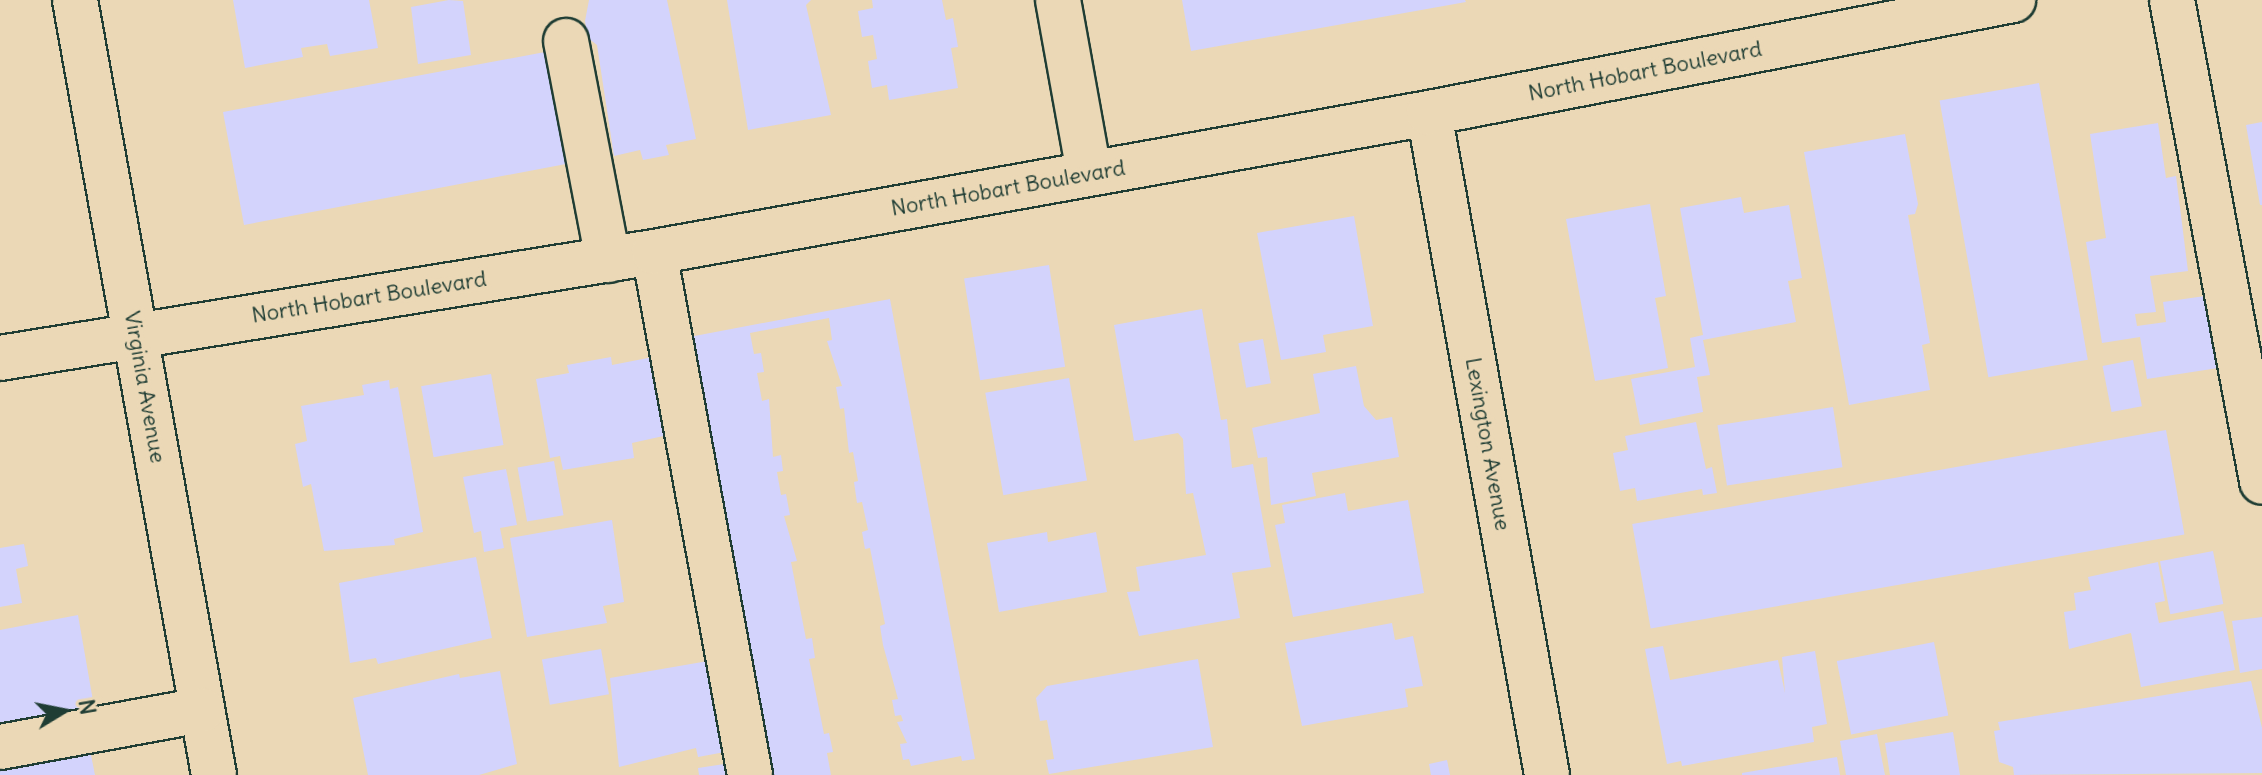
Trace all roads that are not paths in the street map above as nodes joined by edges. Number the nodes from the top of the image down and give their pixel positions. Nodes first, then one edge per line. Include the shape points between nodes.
1 (75, 0) edge
2 (1058, 0) edge
3 (2013, 0) edge
4 (2172, 0) edge
5 (566, 41) dead end
6 (1429, 113) junction
7 (1089, 173) junction
8 (654, 252) junction
9 (608, 260) junction
10 (136, 334) junction
11 (0, 358) edge
12 (2262, 482) edge
13 (202, 710) junction
14 (0, 747) edge
15 (214, 775) edge
16 (750, 775) edge
17 (1547, 775) edge

1 - 10 street, Virginia Avenue
2 - 7 street
3 - 6 street, North Hobart Boulevard
4 - 12 street
5 - 9 street
6 - 7 street, North Hobart Boulevard
6 - 17 street, Lexington Avenue
7 - 8 street, North Hobart Boulevard
8 - 9 street, North Hobart Boulevard
8 - 16 street
9 - 10 street, North Hobart Boulevard
10 - 11 street, North Hobart Boulevard
10 - 13 street, Virginia Avenue
13 - 14 street
13 - 15 street, Virginia Avenue

